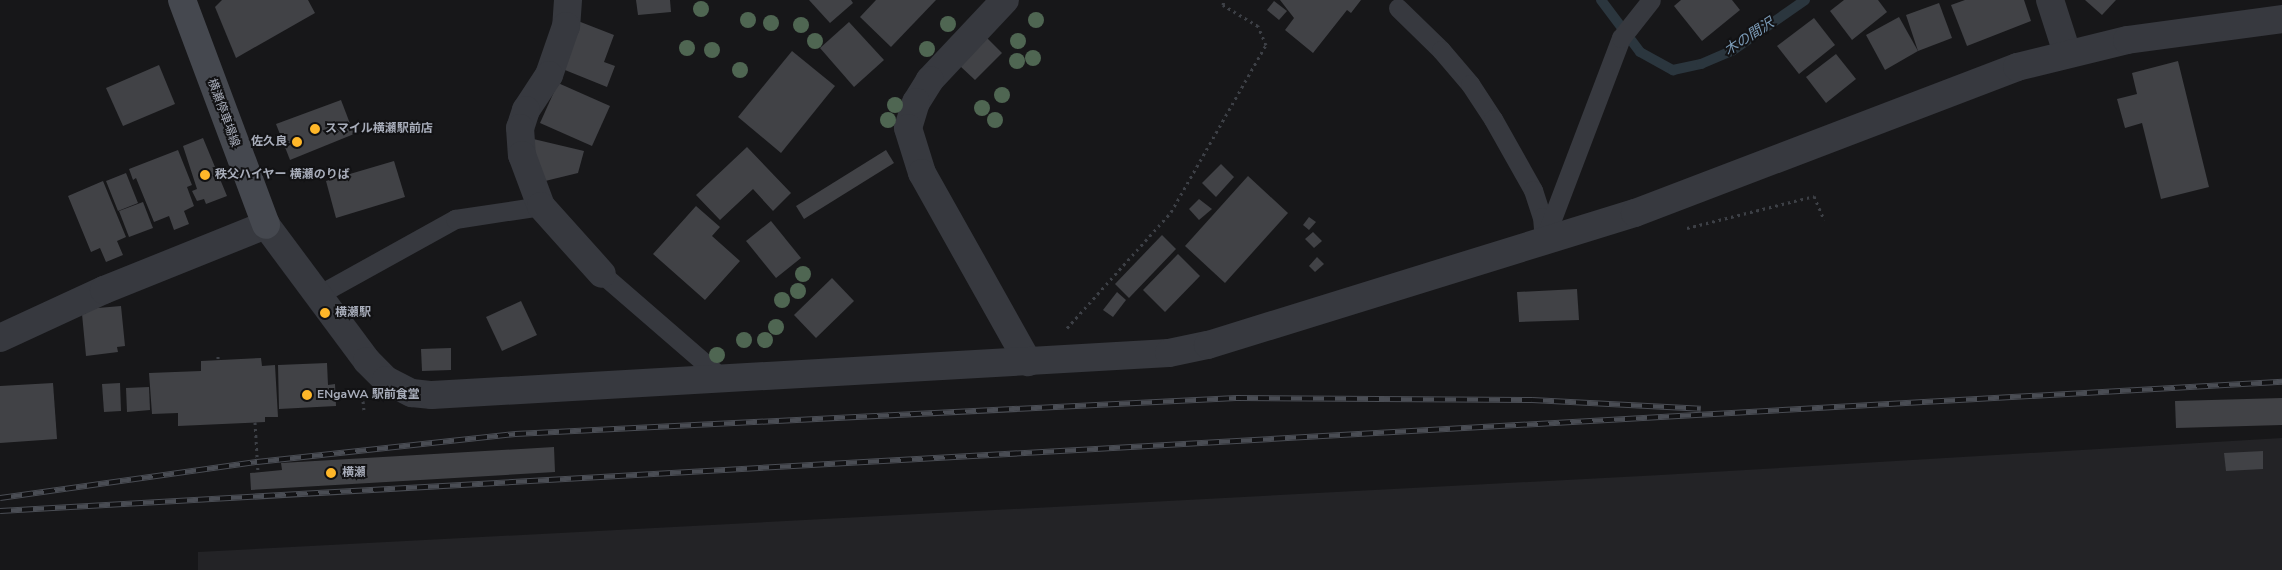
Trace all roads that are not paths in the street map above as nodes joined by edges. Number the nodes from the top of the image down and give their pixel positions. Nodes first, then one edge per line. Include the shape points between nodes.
1 (182, 0) edge
2 (568, 0) edge
3 (1004, 0) edge
4 (1651, 0) edge
5 (2050, 0) edge
6 (1398, 8) dead end
7 (2282, 19) edge
8 (2067, 53) junction
9 (541, 206) junction
10 (266, 225) junction
11 (1544, 241) junction
12 (602, 274) joint
13 (318, 295) junction
14 (0, 338) edge
15 (1032, 362) junction
16 (722, 378) junction

1 - 10 main road, 横瀬停車場線
2 - 9 street via 566,26 549,75 526,110 520,128 522,155
3 - 15 street via 930,80 916,102 908,128 922,173
4 - 11 lane via 1617,46
5 - 8 street
6 - 11 lane via 1441,50 1470,84 1493,119 1533,190 1542,217
7 - 8 street via 2127,40
8 - 11 street via 2017,67 1635,213
9 - 12 street
9 - 13 lane via 455,219
10 - 13 street
10 - 14 street via 104,290
11 - 15 street via 1208,346 1169,353
12 - 16 lane
13 - 16 street via 367,361 386,380 412,393 432,395
15 - 16 street

